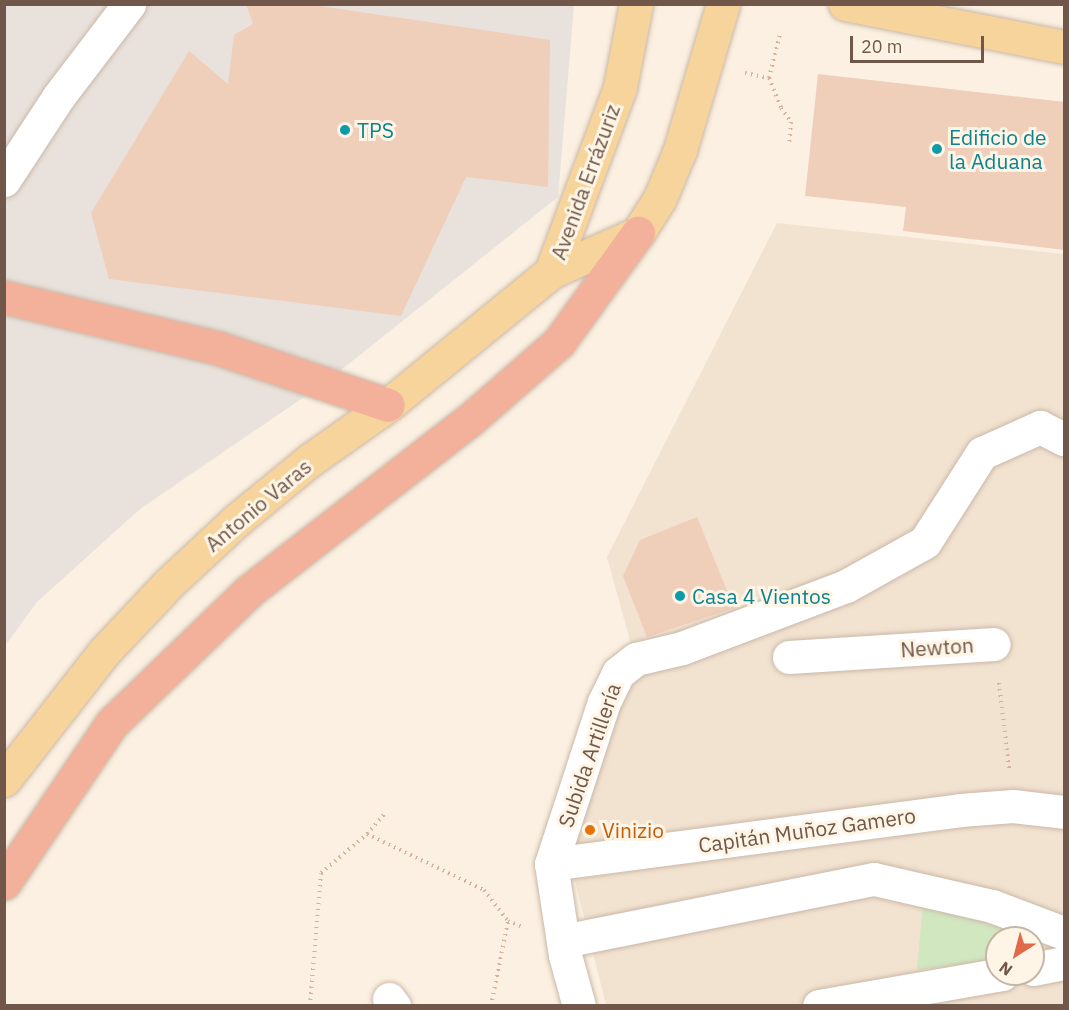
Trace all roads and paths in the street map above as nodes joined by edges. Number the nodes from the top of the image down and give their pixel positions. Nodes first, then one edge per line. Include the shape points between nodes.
1 (129, 4) edge
2 (636, 4) edge
3 (723, 4) edge
4 (845, 4) edge
5 (950, 4) edge
6 (1065, 23) edge
7 (780, 34) dead end
8 (1007, 34) junction
9 (1065, 47) edge
10 (743, 72) dead end
11 (769, 78) junction
12 (789, 143) dead end
13 (4, 180) edge
14 (638, 233) junction
15 (551, 273) junction
16 (4, 297) edge
17 (388, 405) junction
18 (1065, 438) edge
19 (994, 644) joint
20 (789, 657) dead end
21 (4, 780) edge
22 (1013, 806) junction
23 (387, 811) dead end
24 (1065, 812) edge
25 (367, 834) junction
26 (551, 864) junction
27 (4, 883) edge
28 (484, 890) dead end
29 (508, 921) dead end
30 (1065, 933) edge
31 (563, 941) junction
32 (1065, 963) edge
33 (1045, 967) edge
34 (985, 977) edge
35 (310, 1005) edge
36 (491, 1005) edge
37 (579, 1005) edge
38 (819, 1005) edge

1 - 13 street via 59,96
2 - 15 main road, Avenida Errázuriz via 620,87
3 - 14 main road via 680,150 660,198
4 - 8 main road
5 - 8 main road via 972,19
6 - 8 main road via 1049,31
7 - 11 path
8 - 9 main road
10 - 11 path
11 - 12 path via 791,122
14 - 15 main road, Avenida Errázuriz
14 - 27 highway via 559,342 472,418 249,591 112,723
15 - 17 main road, Antonio Varas
16 - 17 highway via 218,348
17 - 21 main road, Antonio Varas via 310,459 168,584 104,652
18 - 26 street, Subida Artillería via 1040,427 982,453 925,542 846,586 682,648 636,659 618,673 604,702
19 - 20 street, Newton
19 - 22 path, Newton
22 - 24 street, Capitán Muñoz Gamero
22 - 26 street, Capitán Muñoz Gamero
23 - 25 path
25 - 28 path
25 - 35 path via 321,873
26 - 31 street, Subida Artillería
29 - 36 path
30 - 31 street via 992,906 874,879
31 - 37 street, Subida Artillería
32 - 33 street
34 - 38 street

